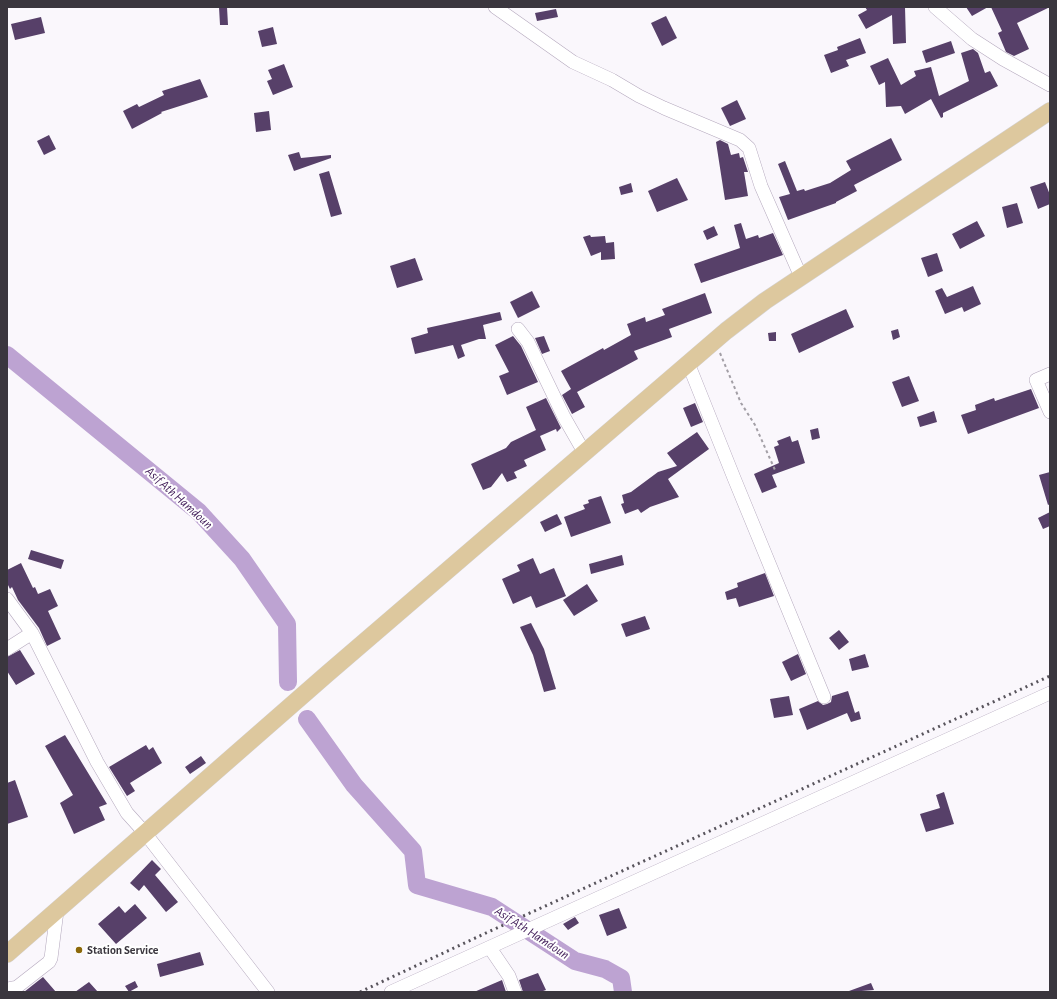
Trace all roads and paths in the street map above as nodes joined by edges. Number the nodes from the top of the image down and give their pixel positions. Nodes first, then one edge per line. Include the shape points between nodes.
1 (495, 7) edge
2 (935, 7) edge
3 (1050, 85) edge
4 (1050, 112) edge
5 (801, 277) junction
6 (518, 329) dead end
7 (715, 341) junction
8 (688, 363) junction
9 (1050, 374) edge
10 (1050, 412) edge
11 (584, 452) junction
12 (775, 470) dead end
13 (7, 599) edge
14 (32, 633) junction
15 (7, 649) edge
16 (1050, 694) edge
17 (824, 697) dead end
18 (145, 833) junction
19 (57, 911) junction
20 (490, 948) junction
21 (7, 954) edge
22 (7, 989) edge
23 (268, 992) edge
24 (391, 992) edge
25 (515, 992) edge

1 - 5 street via 573,62 658,105 740,140 749,148 761,186
2 - 3 street via 972,39
4 - 5 main road
5 - 7 main road via 765,301
6 - 11 street via 528,342
7 - 8 main road
7 - 12 path via 741,403 755,424
8 - 11 main road
8 - 17 street
9 - 10 street via 1036,380
11 - 18 main road
13 - 14 street
14 - 15 street
14 - 18 street via 97,762 127,813
16 - 20 street
18 - 19 main road
18 - 23 street
19 - 21 main road
19 - 22 street via 49,962 17,987
20 - 24 street
20 - 25 street

